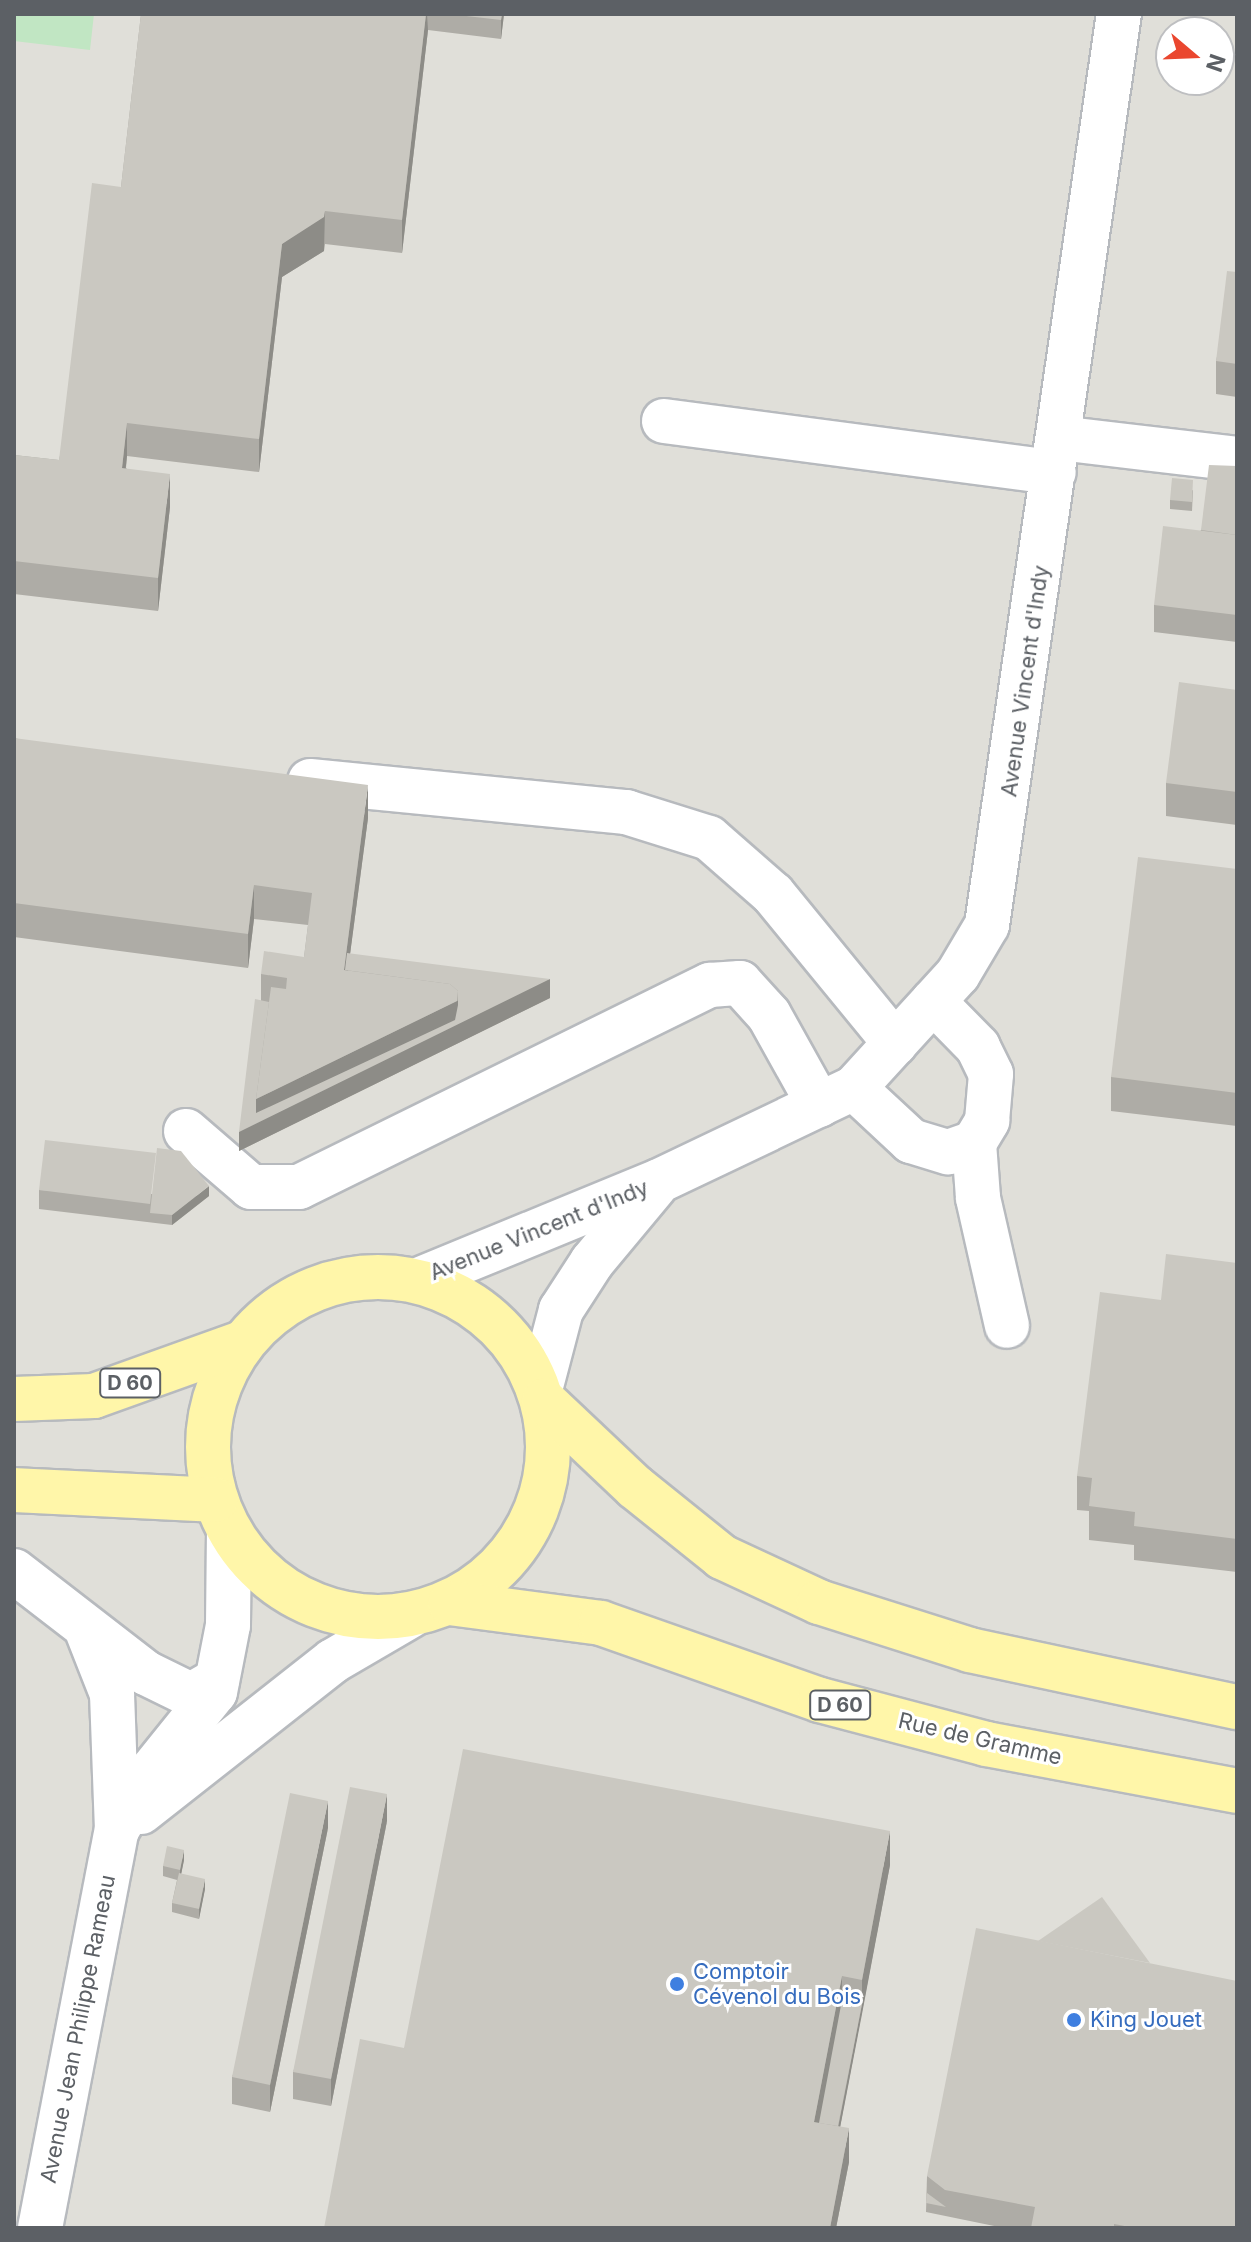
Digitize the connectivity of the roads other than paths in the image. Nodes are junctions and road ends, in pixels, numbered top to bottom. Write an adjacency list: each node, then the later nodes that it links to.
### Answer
1 (1119, 14): 3 (street, Avenue Vincent d'Indy)
2 (664, 421): 3 (street)
3 (1056, 455): 4 (street); 6 (street, Avenue Vincent d'Indy)
4 (1237, 459)
5 (265, 776): 7 (street)
6 (933, 1001): 7 (street, Avenue Vincent d'Indy); 10 (street)
7 (895, 1043): 8 (street, Avenue Vincent d'Indy)
8 (836, 1097): 9 (street); 10 (street); 11 (street, Avenue Vincent d'Indy)
9 (186, 1131)
10 (974, 1143): 13 (street)
11 (659, 1181): 12 (street, Avenue Vincent d'Indy); 15 (street, Avenue Vincent d'Indy)
12 (418, 1280): 14 (main road); 15 (main road)
13 (1007, 1326)
14 (242, 1343): 16 (main road, D 60); 18 (main road)
15 (542, 1396): 20 (main road); 23 (main road)
16 (14, 1399)
17 (14, 1490): 18 (main road)
18 (222, 1516): 20 (main road, Rue de Gramme); 22 (street, Avenue Jean Philippe Rameau)
19 (14, 1571): 21 (street)
20 (430, 1609): 24 (main road, Rue de Gramme / D 60); 25 (street)
21 (88, 1633): 22 (street); 25 (street)
22 (217, 1680): 25 (street, Avenue Jean Philippe Rameau)
23 (1237, 1707)
24 (1237, 1791)
25 (117, 1830): 26 (street, Avenue Jean Philippe Rameau)
26 (40, 2228)

